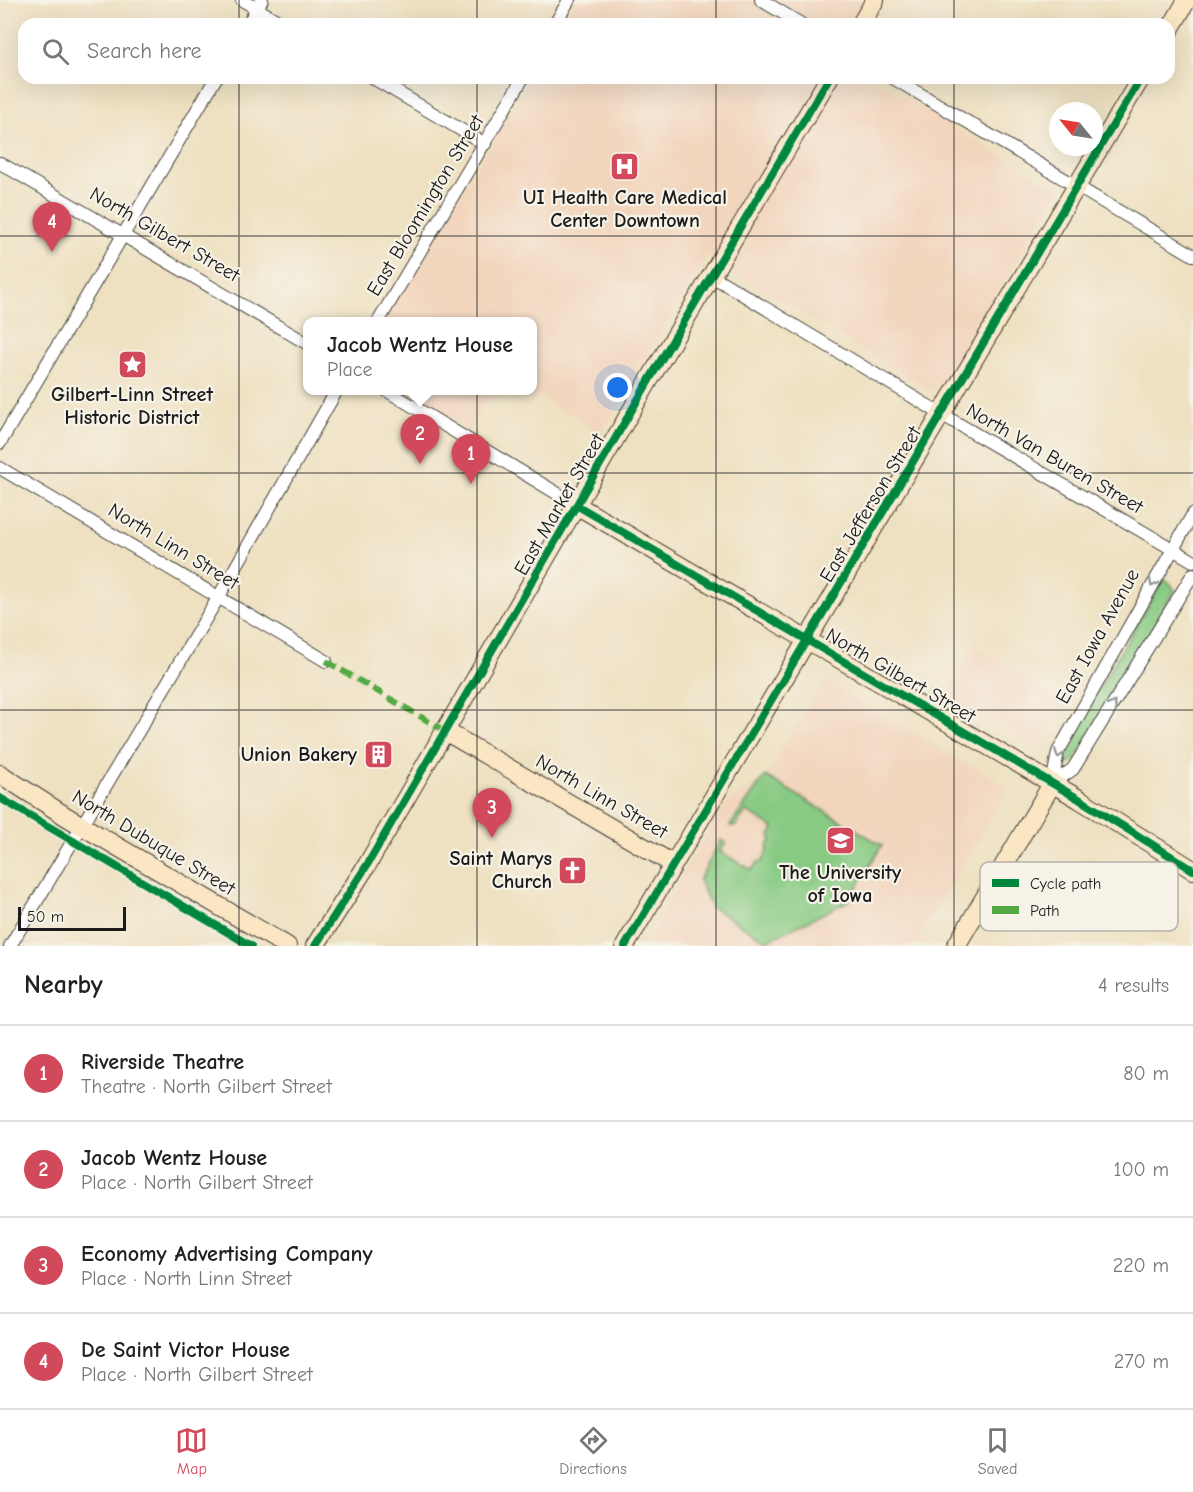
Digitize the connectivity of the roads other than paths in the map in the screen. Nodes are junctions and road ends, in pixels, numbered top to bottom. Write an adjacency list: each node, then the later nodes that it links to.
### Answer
1 (242, 0): 6 (street)
2 (569, 0): 9 (street)
3 (761, 0): 10 (street)
4 (875, 0): 11 (main road)
5 (1187, 0): 12 (main road)
6 (260, 4): 7 (street); 8 (street)
7 (252, 18)
8 (276, 18)
9 (558, 18)
10 (791, 18)
11 (864, 18)
12 (1175, 21)
13 (212, 84): 22 (street)
14 (383, 84): 19 (street)
15 (520, 84): 19 (street, East Bloomington Street)
16 (825, 84): 24 (main road, East Market Street)
17 (903, 84): 21 (street)
18 (1137, 84): 21 (main road, East Jefferson Street)
19 (485, 144): 25 (street, East Bloomington Street)
20 (0, 163): 22 (street, North Gilbert Street)
21 (1077, 187): 23 (street); 29 (main road, East Jefferson Street)
22 (123, 236): 26 (street, North Gilbert Street); 30 (street)
23 (1193, 255)
24 (712, 276): 29 (street, North Van Buren Street); 32 (main road, East Market Street)
25 (380, 317)
26 (303, 341)
27 (335, 395): 37 (street)
28 (394, 395): 32 (street, North Gilbert Street)
29 (943, 415): 34 (street, North Van Buren Street); 38 (main road, East Jefferson Street)
30 (0, 443)
31 (0, 468): 37 (street, North Linn Street)
32 (578, 506): 38 (main road, North Gilbert Street); 40 (main road, East Market Street)
33 (1193, 514): 34 (street, East Iowa Avenue)
34 (1172, 549): 35 (street, North Van Buren Street); 42 (street, East Iowa Avenue, one-way to 42)
35 (1193, 561)
36 (1193, 574): 42 (street, East Iowa Avenue, one-way to 36)
37 (218, 598): 39 (street, North Linn Street); 43 (street)
38 (807, 639): 42 (main road, North Gilbert Street); 45 (main road, East Jefferson Street)
39 (326, 661)
40 (445, 731): 45 (main road, North Linn Street); 50 (main road, East Market Street)
41 (0, 774): 43 (main road, North Dubuque Street)
42 (1053, 784): 44 (main road, East Iowa Avenue); 46 (main road, North Gilbert Street)
43 (81, 825): 48 (street); 49 (main road, North Dubuque Street)
44 (1006, 862)
45 (673, 864): 51 (main road, East Jefferson Street)
46 (1193, 870)
47 (980, 906): 52 (main road, East Iowa Avenue)
48 (10, 946)
49 (287, 946)
50 (315, 946)
51 (625, 946)
52 (956, 946)

